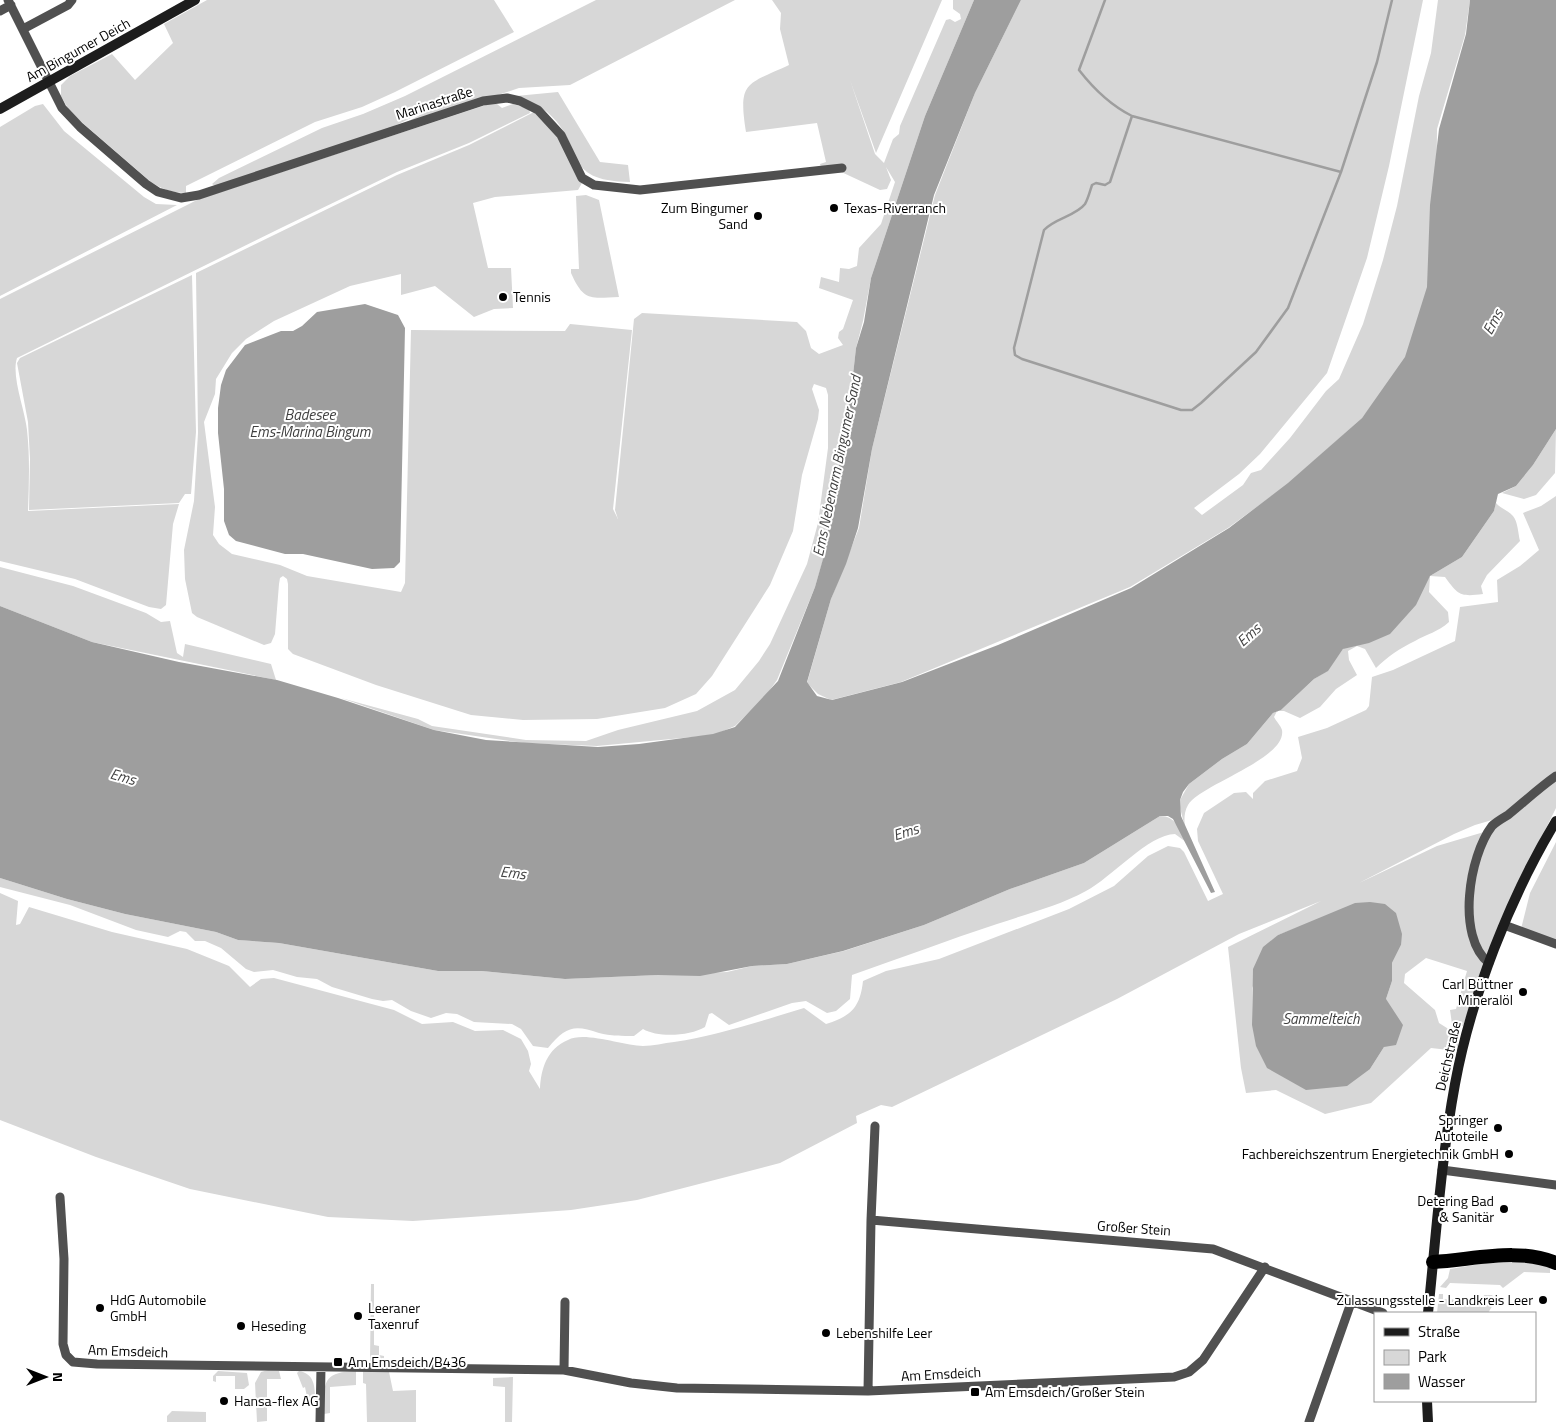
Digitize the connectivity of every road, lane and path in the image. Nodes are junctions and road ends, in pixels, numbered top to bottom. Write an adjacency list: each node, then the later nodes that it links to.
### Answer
1 (72, 0): 5 (street)
2 (195, 0): 6 (main road, Am Bingumer Deich)
3 (9, 3): 4 (street); 5 (street, Marinastraße)
4 (0, 11)
5 (23, 29): 6 (street, Marinastraße)
6 (49, 82): 7 (main road, Am Bingumer Deich); 8 (street, Marinastraße)
7 (0, 109)
8 (842, 168)
9 (1556, 776): 13 (street)
10 (1556, 821): 11 (main road, Deichstraße)
11 (1504, 925): 12 (street); 13 (main road, Deichstraße)
12 (1556, 944)
13 (1489, 963): 15 (main road, Deichstraße)
14 (874, 1126): 18 (street)
15 (1442, 1170): 16 (street); 19 (main road, Deichstraße)
16 (1556, 1185)
17 (60, 1197): 26 (street, Am Emsdeich)
18 (871, 1220): 21 (street, Großer Stein); 28 (street)
19 (1433, 1262): 20 (highway); 25 (main road, Deichstraße)
20 (1556, 1263)
21 (1265, 1267): 22 (street, Großer Stein); 28 (street, Am Emsdeich)
22 (1352, 1300): 24 (street, Großer Stein); 31 (street)
23 (565, 1302): 27 (street)
24 (1381, 1312)
25 (1428, 1312)
26 (321, 1367): 27 (street, Am Emsdeich); 30 (street)
27 (564, 1370): 28 (street, Am Emsdeich)
28 (868, 1391)
29 (1427, 1402): 32 (main road)
30 (320, 1422)
31 (1309, 1422)
32 (1428, 1422)

